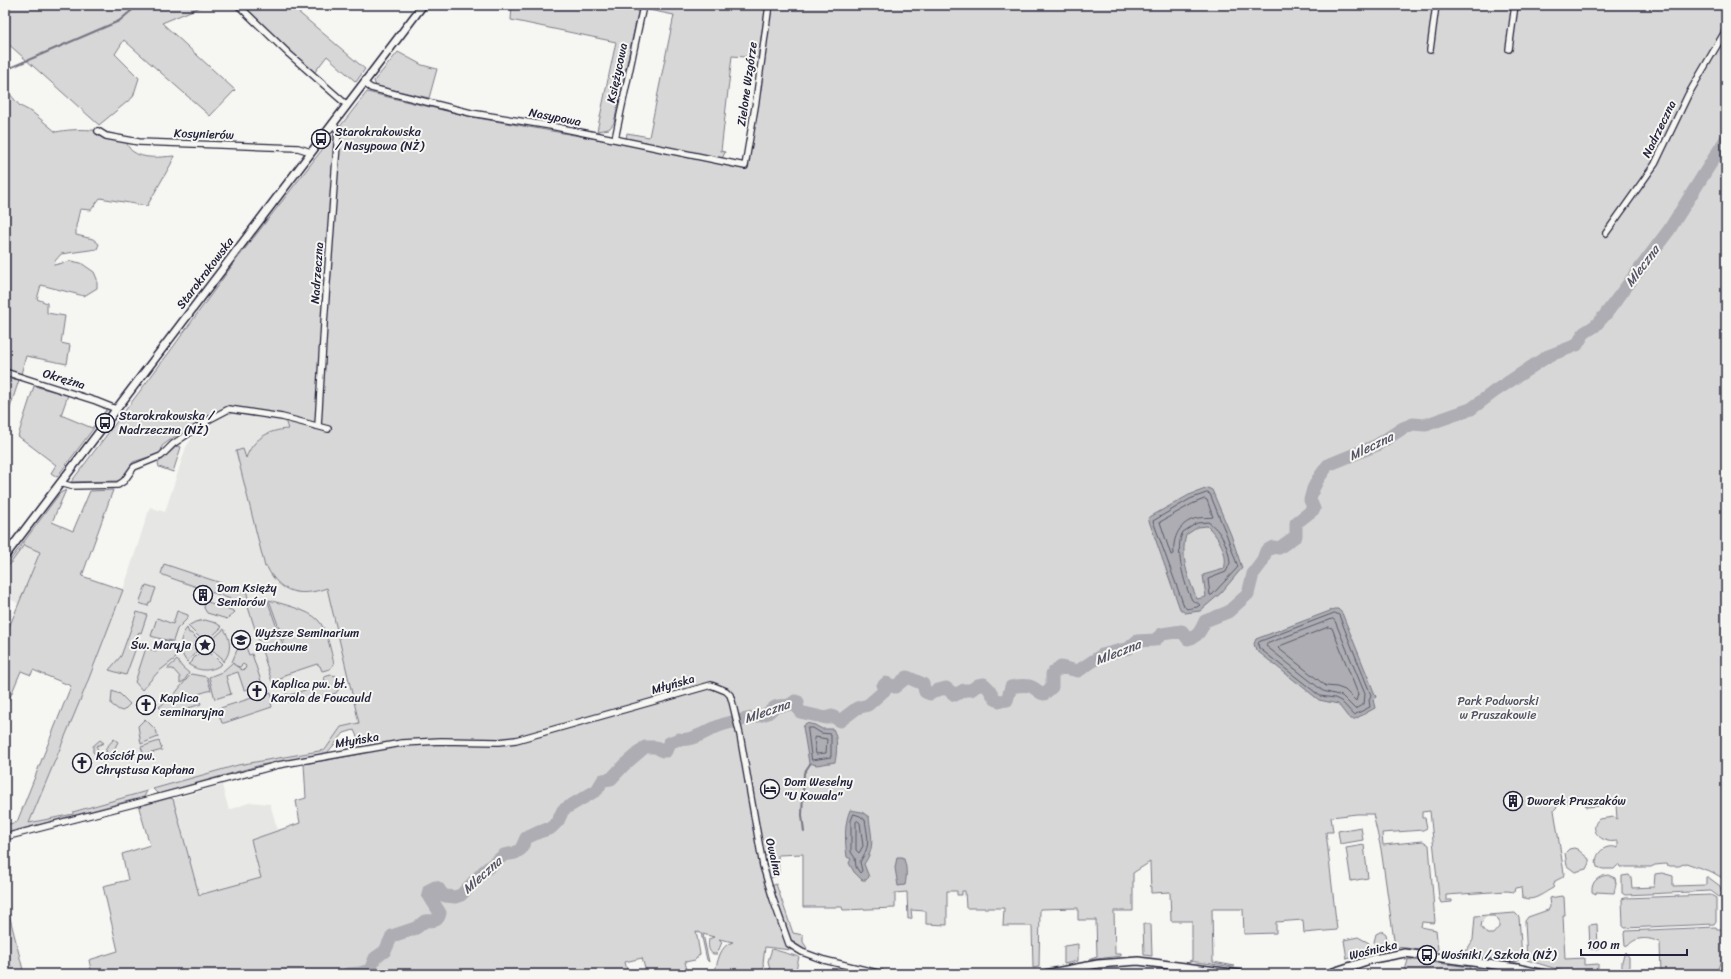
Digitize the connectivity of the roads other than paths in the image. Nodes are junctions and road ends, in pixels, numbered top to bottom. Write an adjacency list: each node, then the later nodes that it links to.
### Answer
1 (238, 5): 11 (street)
2 (423, 5): 10 (street, Starokrakowska)
3 (769, 5): 16 (street, Zielone Wzgórze)
4 (1436, 5): 9 (street)
5 (1515, 5): 8 (street)
6 (642, 11): 14 (street, Księżycowa)
7 (1726, 30): 17 (street, Nadrzeczna)
8 (1509, 49)
9 (1430, 50)
10 (364, 83): 11 (street, Starokrakowska); 14 (street, Nasypowa)
11 (347, 105): 12 (street, Starokrakowska)
12 (333, 123): 15 (street, Starokrakowska); 20 (street, Nadrzeczna)
13 (98, 131): 15 (street, Kosynierów)
14 (615, 139): 16 (street, Nasypowa)
15 (311, 152): 19 (street, Starokrakowska)
16 (745, 166)
17 (1606, 233)
18 (5, 372): 19 (street, Okrężna)
19 (116, 409): 22 (street, Starokrakowska)
20 (318, 426): 21 (street); 22 (street)
21 (328, 429)
22 (60, 483): 23 (street, Starokrakowska)
23 (5, 556)
24 (715, 686): 25 (street, Młyńska); 26 (street, Owalna)
25 (5, 837)
26 (882, 974)
27 (1046, 974): 28 (street)
28 (1240, 974)
29 (1327, 974): 30 (street, Wośnicka)
30 (1544, 974)

